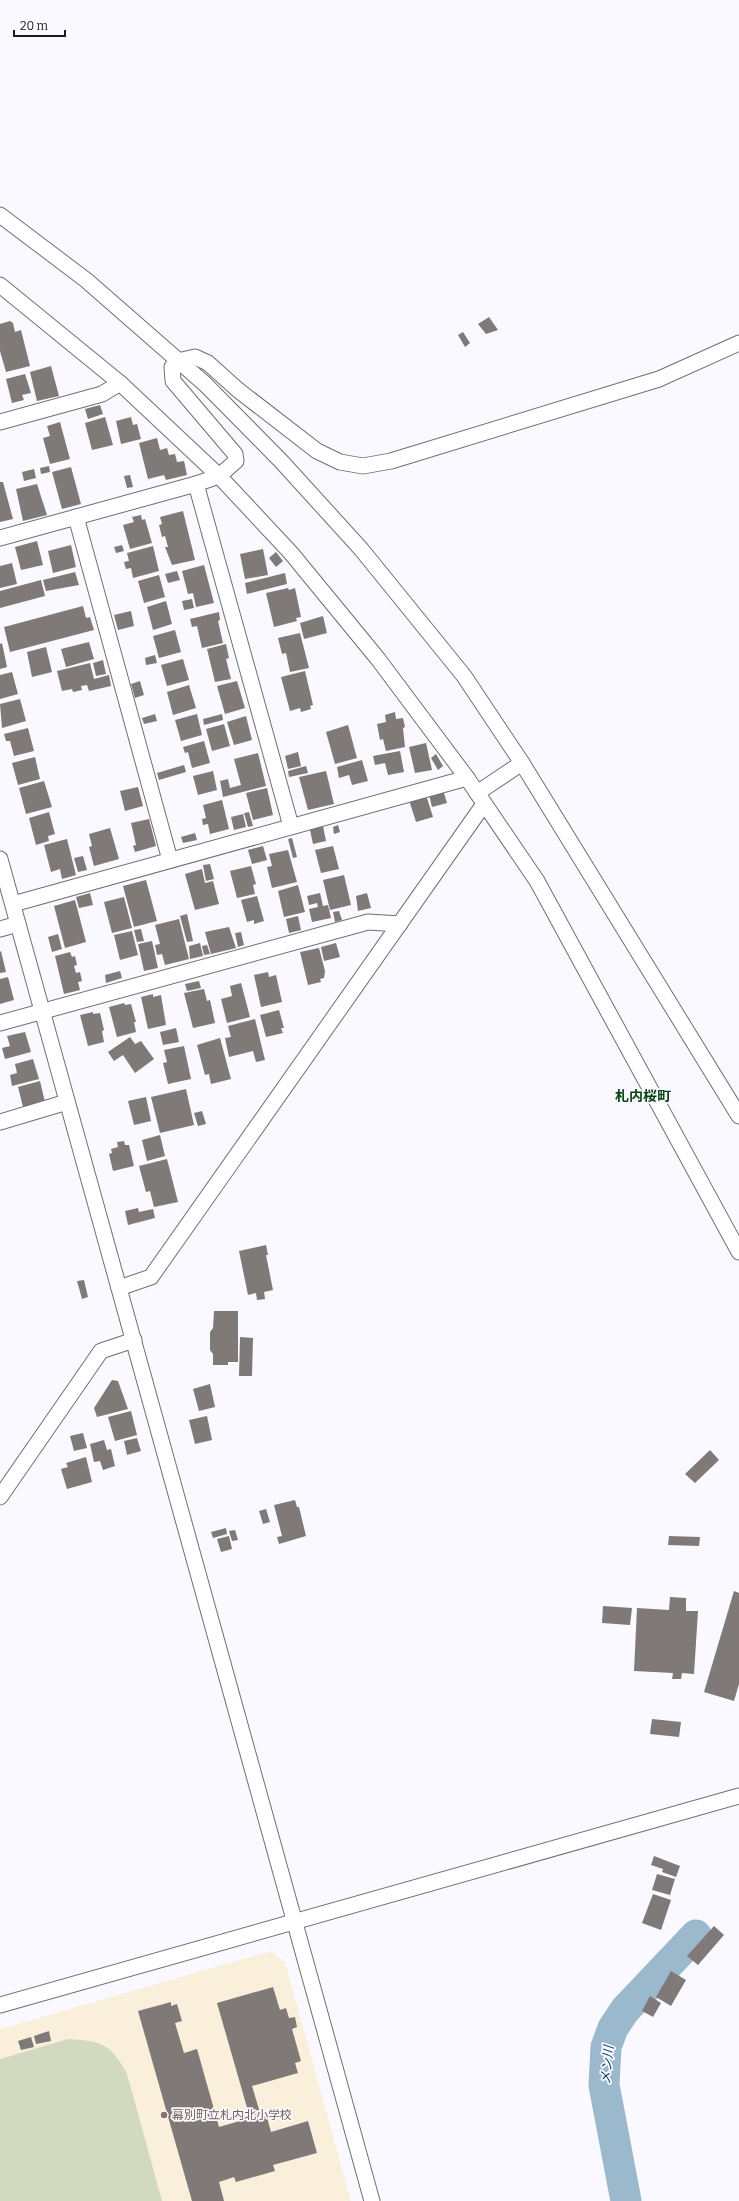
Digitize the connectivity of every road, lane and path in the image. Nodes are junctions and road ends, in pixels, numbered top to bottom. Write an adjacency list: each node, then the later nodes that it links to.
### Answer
1 (0, 215): 4 (street)
2 (0, 285): 5 (street)
3 (739, 343): 4 (street)
4 (178, 361): 7 (street); 11 (street)
5 (120, 383): 6 (street); 7 (street)
6 (0, 422)
7 (219, 476): 8 (street); 12 (street)
8 (196, 484): 9 (street); 14 (street)
9 (76, 517): 10 (street); 16 (street)
10 (0, 538)
11 (522, 763): 13 (street); 24 (street)
12 (467, 778): 13 (street); 14 (street)
13 (481, 798): 19 (street); 26 (street)
14 (291, 826): 16 (street)
15 (0, 859): 17 (street)
16 (170, 860): 17 (street)
17 (13, 904): 18 (street)
18 (18, 924): 20 (street); 21 (street)
19 (400, 924): 21 (street); 27 (street)
20 (0, 929)
21 (43, 1012): 22 (street); 23 (street)
22 (0, 1023)
23 (67, 1102): 25 (street); 27 (street)
24 (739, 1116)
25 (0, 1122)
26 (739, 1252)
27 (119, 1288): 28 (street)
28 (134, 1340): 29 (street); 31 (street)
29 (0, 1496)
30 (739, 1796): 31 (street)
31 (295, 1921): 32 (street); 33 (street)
32 (0, 2004)
33 (372, 2201)

